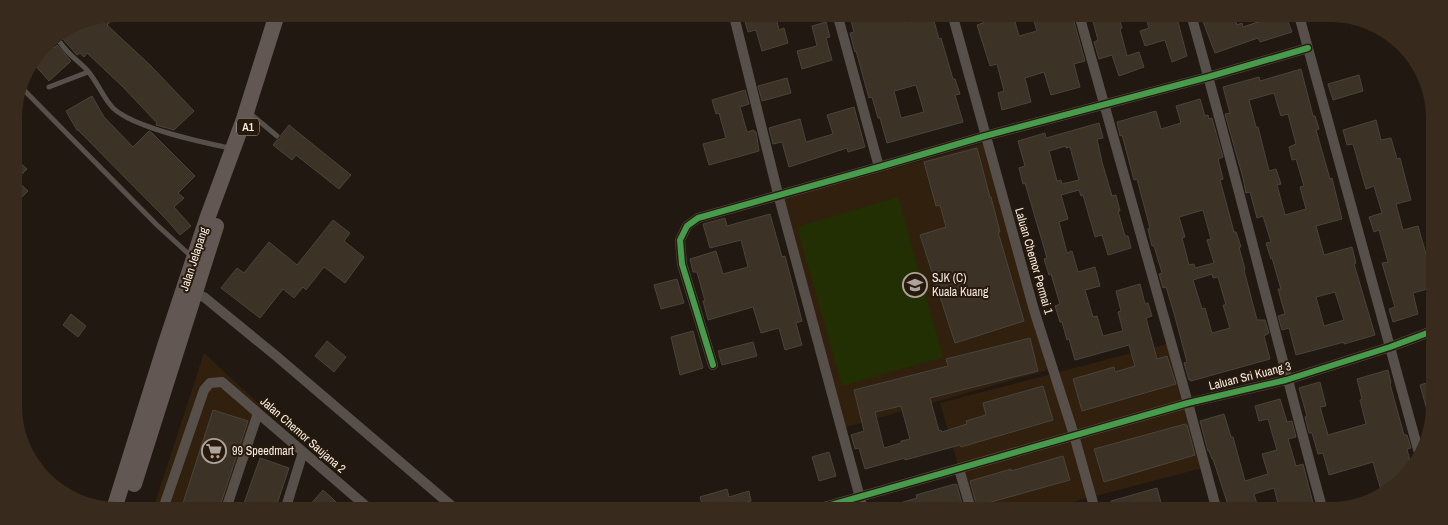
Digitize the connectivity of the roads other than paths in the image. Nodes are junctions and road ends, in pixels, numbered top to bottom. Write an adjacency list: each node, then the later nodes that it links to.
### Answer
1 (274, 22): 19 (main road, Jalan Jelapang / A1)
2 (281, 22): 16 (main road, Jalan Jelapang / A1)
3 (735, 22): 21 (street)
4 (839, 22): 20 (street)
5 (954, 22): 18 (street, Laluan Chemor Permai 1)
6 (1081, 22): 15 (street)
7 (1193, 22): 12 (street)
8 (1301, 22): 10 (street)
9 (59, 43): 11 (lane)
10 (1308, 48): 12 (street); 25 (street)
11 (88, 72): 13 (lane); 19 (lane)
12 (1208, 77): 15 (street); 27 (street)
13 (49, 87)
14 (26, 93): 22 (lane)
15 (1103, 105): 18 (street); 28 (street)
16 (252, 114): 17 (lane); 23 (main road, Jalan Jelapang / A1)
17 (277, 136)
18 (985, 136): 20 (street); 30 (street, Laluan Chemor Permai 1)
19 (233, 148): 22 (main road, Jalan Jelapang / A1)
20 (879, 167): 21 (street)
21 (778, 194): 26 (street); 34 (street)
22 (194, 259): 23 (main road, Jalan Jelapang / A1)
23 (189, 293): 35 (main road, Jalan Jelapang / A1); 36 (main road, Jalan Jelapang / A1); 41 (street)
24 (1426, 334): 25 (street, Laluan Sri Kuang 3)
25 (1390, 347): 27 (street, Laluan Sri Kuang 3); 31 (street)
26 (713, 365)
27 (1286, 380): 28 (street, Laluan Sri Kuang 3); 47 (street)
28 (1188, 404): 30 (street, Laluan Sri Kuang 3); 46 (street)
29 (258, 413): 32 (street, Jalan Chemor Saujana 2); 37 (street, Jalan Chemor Saujana 2); 38 (street)
30 (1074, 435): 33 (street, Laluan Sri Kuang 3); 45 (street, Laluan Chemor Permai 1)
31 (1417, 446)
32 (303, 452): 39 (street); 40 (street, Jalan Chemor Saujana 2)
33 (959, 469): 34 (street, Laluan Sri Kuang 3); 44 (street)
34 (860, 498): 42 (street, Laluan Sri Kuang 3); 43 (street)
35 (116, 502)
36 (127, 502)
37 (165, 502)
38 (228, 502)
39 (288, 502)
40 (361, 502)
41 (447, 502)
42 (851, 502)
43 (861, 502)
44 (969, 502)
45 (1093, 502)
46 (1215, 502)
47 (1320, 502)

